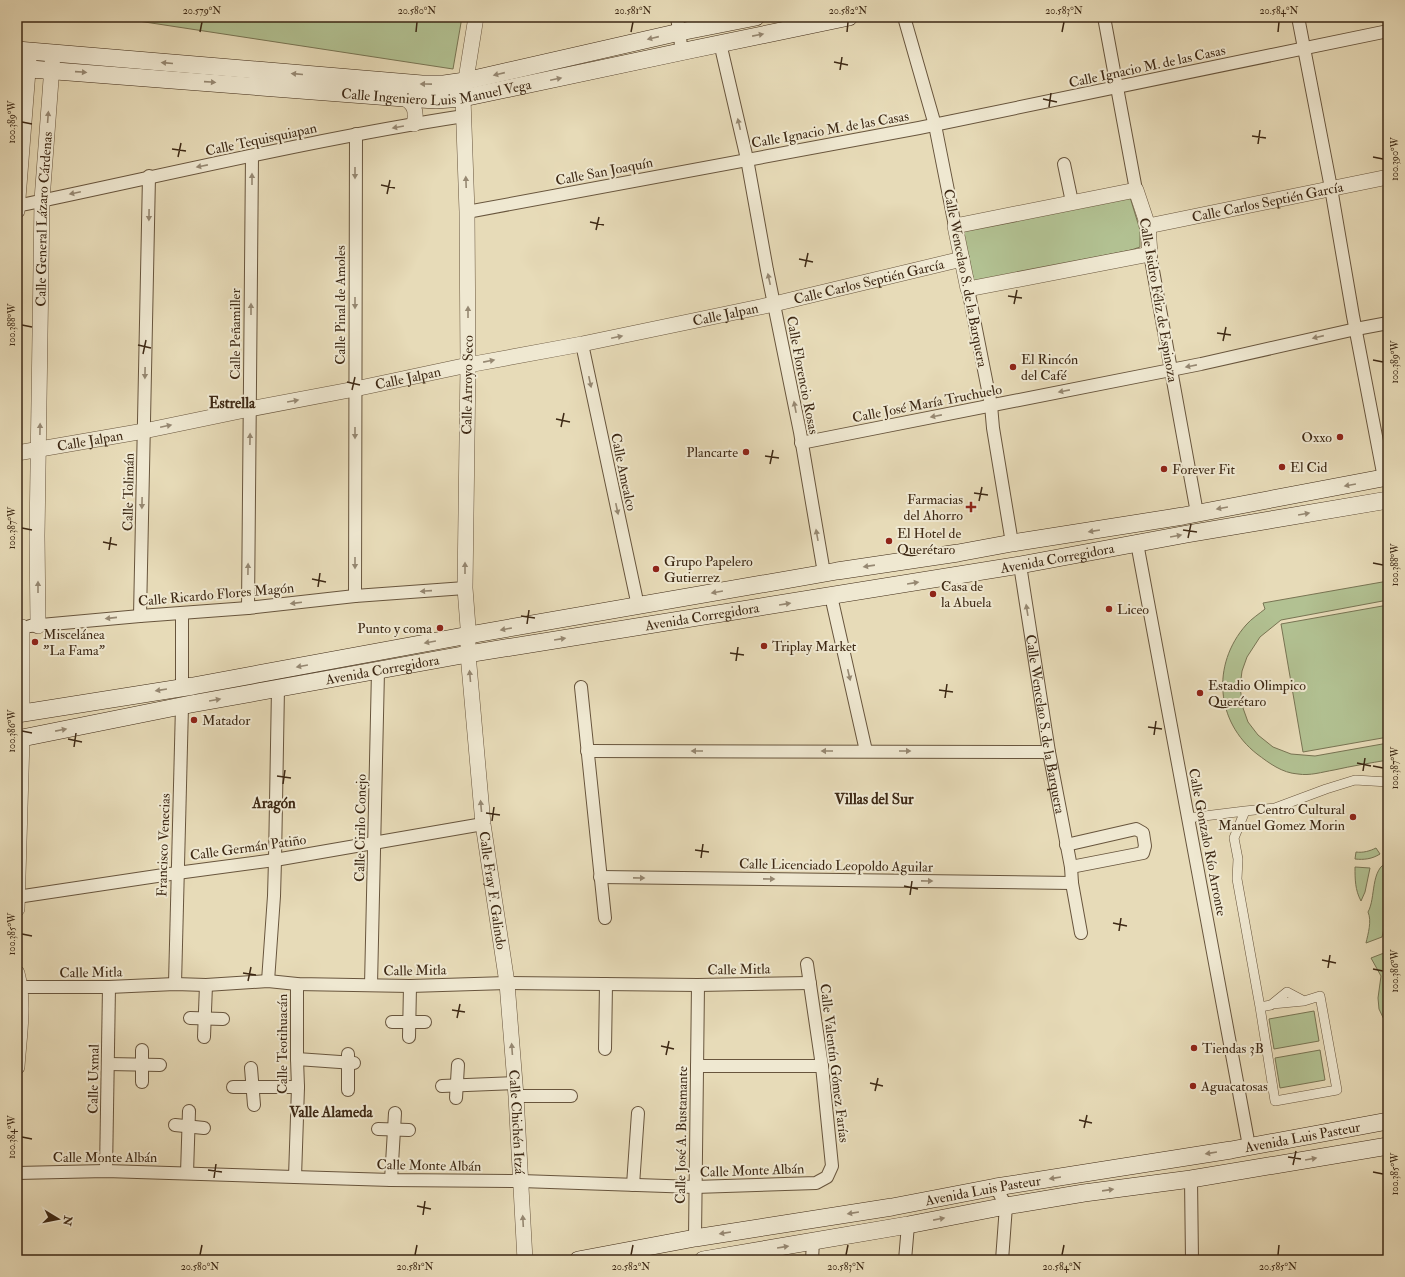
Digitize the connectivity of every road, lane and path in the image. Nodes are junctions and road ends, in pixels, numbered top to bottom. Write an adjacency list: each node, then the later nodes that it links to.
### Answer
1 (476, 17): 18 (street, Calle Arroyo Seco)
2 (756, 17): 8 (main road, Calle Ingeniero Luis Manuel Vega)
3 (849, 17): 10 (main road, Calle Ingeniero Luis Manuel Vega, one-way to 3)
4 (904, 17): 22 (street, Calle Wencelao S. de la Barquera)
5 (1104, 17): 17 (street, Calle Isidro Féliz de Espinoza)
6 (1298, 17): 11 (street)
7 (678, 24): 8 (main road, Calle Ingeniero Luis Manuel Vega); 13 (street); 18 (main road, Calle Ingeniero Luis Manuel Vega, one-way to 18)
8 (704, 26): 10 (street)
9 (1388, 31): 11 (street, Calle Ignacio M. de las Casas)
10 (715, 44): 13 (main road, Calle Ingeniero Luis Manuel Vega); 26 (street, Calle Florencio Rosas, one-way to 10)
11 (1305, 48): 17 (street, Calle Ignacio M. de las Casas); 30 (street)
12 (23, 51): 14 (main road, Calle Ingeniero Luis Manuel Vega); 15 (street, Calle General Lázaro Cárdenas)
13 (682, 52): 18 (main road, Calle Ingeniero Luis Manuel Vega, one-way to 13)
14 (53, 53): 16 (street, Calle General Lázaro Cárdenas); 18 (main road, Calle Ingeniero Luis Manuel Vega, one-way to 14)
15 (22, 68): 16 (main road, Calle Ingeniero Luis Manuel Vega); 25 (street, Calle General Lázaro Cárdenas)
16 (52, 70): 19 (main road, Calle Ingeniero Luis Manuel Vega, one-way to 19); 32 (street, Calle General Lázaro Cárdenas, one-way to 16)
17 (1117, 88): 22 (street, Calle Ignacio M. de las Casas); 31 (street, Calle Isidro Féliz de Espinoza)
18 (464, 90): 19 (main road, Calle Ingeniero Luis Manuel Vega); 20 (street, Calle Arroyo Seco)
19 (404, 98): 21 (street)
20 (464, 116): 21 (street, Calle Tequisquiapan); 36 (street, Calle Arroyo Seco, one-way to 20)
21 (414, 124): 23 (street, Calle Tequisquiapan, one-way to 23)
22 (935, 125): 26 (street, Calle Ignacio M. de las Casas); 37 (street, Calle Wencelao S. de la Barquera)
23 (356, 134): 24 (street, Calle Tequisquiapan); 48 (street, Calle Pinal de Amoles, one-way to 48)
24 (252, 156): 28 (street, Calle Tequisquiapan, one-way to 28); 50 (street, Calle Peñamiller, one-way to 24)
25 (19, 158): 34 (street, Calle General Lázaro Cárdenas)
26 (747, 159): 36 (street, Calle San Joaquín); 42 (street, Calle Florencio Rosas, one-way to 26)
27 (1064, 164): 33 (street)
28 (149, 176): 32 (street, Calle Tequisquiapan, one-way to 32); 51 (street, Calle Tolimán, one-way to 51)
29 (1388, 177): 30 (street, Calle Carlos Septién García)
30 (1331, 188): 38 (street, Calle Carlos Septién García); 44 (street)
31 (1136, 190): 33 (street); 38 (street, Calle Isidro Féliz de Espinoza)
32 (42, 200): 34 (street, Calle Tequisquiapan); 53 (street, Calle General Lázaro Cárdenas, one-way to 32)
33 (1072, 202): 37 (street)
34 (17, 206): 35 (street, Calle General Lázaro Cárdenas)
35 (17, 211)
36 (467, 212): 46 (street, Calle Arroyo Seco, one-way to 36)
37 (955, 226): 40 (street, Calle Wencelao S. de la Barquera)
38 (1148, 226): 39 (street, Calle Isidro Féliz de Espinoza)
39 (1150, 254): 41 (street); 47 (street, Calle Isidro Féliz de Espinoza)
40 (962, 259): 41 (street, Calle Wencelao S. de la Barquera); 42 (street, Calle Carlos Septién García)
41 (968, 290): 49 (street, Calle Wencelao S. de la Barquera)
42 (774, 304): 45 (street, Calle Jalpan, one-way to 42); 52 (street, Calle Florencio Rosas, one-way to 42)
43 (1388, 323): 44 (street, Calle José María Truchuelo)
44 (1356, 329): 47 (street, Calle José María Truchuelo, one-way to 47); 55 (street)
45 (582, 344): 46 (street, Calle Jalpan, one-way to 45); 65 (street, Calle Amealco, one-way to 65)
46 (468, 365): 48 (street, Calle Jalpan); 62 (street, Calle Arroyo Seco, one-way to 46)
47 (1171, 370): 49 (street, Calle José María Truchuelo, one-way to 49); 57 (street, Calle Isidro Féliz de Espinoza)
48 (355, 390): 50 (street, Calle Jalpan, one-way to 48); 63 (street, Calle Pinal de Amoles, one-way to 63)
49 (991, 405): 52 (street, Calle José María Truchuelo, one-way to 52); 58 (street, Calle Wencelao S. de la Barquera)
50 (250, 409): 51 (street, Calle Jalpan, one-way to 50); 66 (street, Calle Peñamiller, one-way to 50)
51 (144, 430): 53 (street, Calle Jalpan); 68 (street, Calle Tolimán, one-way to 68)
52 (801, 443): 61 (street, Calle Florencio Rosas, one-way to 52)
53 (40, 449): 54 (street, Calle Jalpan); 69 (street, Calle General Lázaro Cárdenas, one-way to 53)
54 (17, 453)
55 (1386, 478): 57 (main road, Avenida Corregidora, one-way to 57)
56 (1388, 500): 59 (main road, Avenida Corregidora, one-way to 56)
57 (1197, 513): 58 (main road, Avenida Corregidora, one-way to 58)
58 (1012, 543): 61 (main road, Avenida Corregidora, one-way to 61)
59 (1137, 543): 60 (main road, Avenida Corregidora); 85 (street, Calle Gonzalo Río Arronte)
60 (1020, 565): 64 (main road, Avenida Corregidora, one-way to 60); 82 (street, Calle Wencelao S. de la Barquera, one-way to 60)
61 (824, 573): 65 (main road, Avenida Corregidora, one-way to 65)
62 (465, 588): 63 (street, Calle Ricardo Flores Magón, one-way to 63); 71 (street, Calle Arroyo Seco)
63 (355, 596): 66 (street, Calle Ricardo Flores Magón, one-way to 66)
64 (830, 596): 72 (main road, Avenida Corregidora, one-way to 64); 81 (street, one-way to 81)
65 (638, 606): 71 (main road, Avenida Corregidora, one-way to 71)
66 (248, 608): 67 (street, Calle Ricardo Flores Magón)
67 (182, 613): 68 (street, Calle Ricardo Flores Magón); 75 (street)
68 (140, 616): 69 (street, Calle Ricardo Flores Magón, one-way to 69)
69 (38, 626): 70 (street, Calle Ricardo Flores Magón)
70 (19, 627): 78 (street)
71 (468, 635): 72 (street, Calle Arroyo Seco); 75 (main road, Avenida Corregidora, one-way to 75)
72 (468, 654): 73 (main road, Avenida Corregidora); 86 (street, Calle Fray F. Galindo, one-way to 72)
73 (378, 671): 76 (main road, Avenida Corregidora); 87 (street, Calle Cirilo Conejo)
74 (582, 687): 80 (street)
75 (182, 688): 78 (main road, Avenida Corregidora, one-way to 78)
76 (278, 688): 77 (main road, Avenida Corregidora, one-way to 76); 89 (street)
77 (182, 706): 79 (main road, Avenida Corregidora, one-way to 77); 91 (street, Francisco Venecias)
78 (19, 713)
79 (20, 739): 94 (street)
80 (587, 751): 81 (street, one-way to 80); 92 (street)
81 (866, 751): 82 (street, one-way to 82)
82 (1049, 752): 88 (street, Calle Wencelao S. de la Barquera)
83 (1388, 782): 84 (street)
84 (1245, 811): 85 (street); 110 (street)
85 (1188, 818): 151 (street, Calle Gonzalo Río Arronte)
86 (483, 824): 87 (street, Calle Germán Patiño); 100 (street, Calle Fray F. Galindo)
87 (375, 843): 89 (street, Calle Germán Patiño); 106 (street, Calle Cirilo Conejo)
88 (1066, 845): 90 (street, Calle Wencelao S. de la Barquera); 90 (street)
89 (276, 860): 91 (street, Calle Germán Patiño); 98 (street)
90 (1071, 867): 93 (street, Calle Wencelao S. de la Barquera)
91 (178, 873): 94 (street, Calle Germán Patiño); 102 (street, Francisco Venecias)
92 (600, 877): 93 (street, Calle Licenciado Leopoldo Aguilar, one-way to 93); 95 (street)
93 (1072, 883): 96 (street, Calle Wencelao S. de la Barquera)
94 (17, 901)
95 (604, 918)
96 (1081, 933)
97 (807, 964): 101 (street, Calle Valentín Gómez Farías)
98 (268, 982): 103 (street, Calle Mitla); 105 (street, Calle Mitla)
99 (18, 983): 109 (street, Calle Mitla); 128 (street)
100 (507, 983): 104 (street, Calle Mitla); 108 (street, Calle Mitla); 136 (street, Calle Chichén Itzá, one-way to 100)
101 (810, 983): 107 (street, Calle Mitla); 127 (street, Calle Valentín Gómez Farías)
102 (175, 984): 105 (street, Calle Mitla); 109 (street, Calle Mitla)
103 (297, 984): 106 (street, Calle Mitla); 121 (street, Calle Teotihuacán)
104 (606, 984): 107 (street, Calle Mitla); 119 (street)
105 (206, 985): 112 (street)
106 (371, 985): 108 (street, Calle Mitla)
107 (698, 985): 126 (street, Calle José A. Bustamante)
108 (410, 986): 115 (street)
109 (109, 987): 122 (street, Calle Uxmal)
110 (1260, 1007): 110 (street)
111 (190, 1018): 112 (street)
112 (204, 1019): 113 (street); 117 (street)
113 (224, 1019)
114 (392, 1022): 115 (street)
115 (409, 1022): 116 (street); 118 (street)
116 (425, 1022)
117 (204, 1037)
118 (409, 1037)
119 (605, 1049)
120 (142, 1050): 123 (street)
121 (297, 1059): 135 (street, Calle Teotihuacán); 137 (street)
122 (109, 1064): 123 (street); 154 (street, Calle Uxmal)
123 (142, 1065): 124 (street); 130 (street)
124 (160, 1065)
125 (458, 1066): 131 (street)
126 (697, 1066): 127 (street); 163 (street, Calle José A. Bustamante)
127 (822, 1066): 153 (street, Calle Valentín Gómez Farías)
128 (17, 1067)
129 (251, 1068): 134 (street)
130 (142, 1082)
131 (457, 1085): 132 (street); 136 (street); 139 (street)
132 (442, 1086)
133 (232, 1087): 134 (street)
134 (252, 1087): 135 (street); 140 (street)
135 (298, 1087): 158 (street, Calle Teotihuacán)
136 (515, 1089): 138 (street); 161 (street, Calle Chichén Itzá)
137 (348, 1090)
138 (571, 1096)
139 (456, 1098)
140 (254, 1105)
141 (189, 1111): 146 (street)
142 (394, 1113): 149 (street)
143 (638, 1113): 162 (street)
144 (1388, 1121): 151 (main road, Avenida Luis Pasteur)
145 (175, 1125): 146 (street)
146 (189, 1126): 147 (street); 156 (street)
147 (204, 1128)
148 (378, 1129): 149 (street)
149 (393, 1130): 150 (street); 160 (street)
150 (409, 1130)
151 (1250, 1146): 157 (main road, Avenida Luis Pasteur, one-way to 157)
152 (1388, 1146): 159 (main road, Avenida Luis Pasteur, one-way to 152)
153 (832, 1166): 163 (street, Calle Monte Albán)
154 (106, 1171): 155 (street, Calle Monte Albán); 156 (street, Calle Monte Albán)
155 (17, 1173)
156 (187, 1173): 158 (street, Calle Monte Albán)
157 (1082, 1174): 164 (main road, Avenida Luis Pasteur, one-way to 164); 165 (main road)
158 (294, 1177): 160 (street, Calle Monte Albán)
159 (1191, 1179): 165 (main road, Avenida Luis Pasteur, one-way to 159); 176 (street)
160 (391, 1180): 161 (street, Calle Monte Albán)
161 (520, 1181): 162 (street, Calle Monte Albán); 171 (street, Calle Chichén Itzá, one-way to 161)
162 (633, 1185): 163 (street, Calle Monte Albán)
163 (695, 1187): 168 (street, Calle José A. Bustamante)
164 (996, 1187): 166 (street); 168 (main road, Avenida Luis Pasteur, one-way to 168)
165 (1084, 1193): 166 (main road, Avenida Luis Pasteur)
166 (1006, 1206): 167 (main road, Avenida Luis Pasteur, one-way to 166); 175 (street)
167 (908, 1225): 169 (main road, Avenida Luis Pasteur); 174 (street)
168 (695, 1238): 172 (main road, Avenida Luis Pasteur)
169 (813, 1241): 170 (main road, Avenida Luis Pasteur, one-way to 169); 173 (street)
170 (711, 1259)
171 (525, 1260)
172 (578, 1260)
173 (812, 1260)
174 (905, 1260)
175 (1002, 1260)
176 (1192, 1260)

